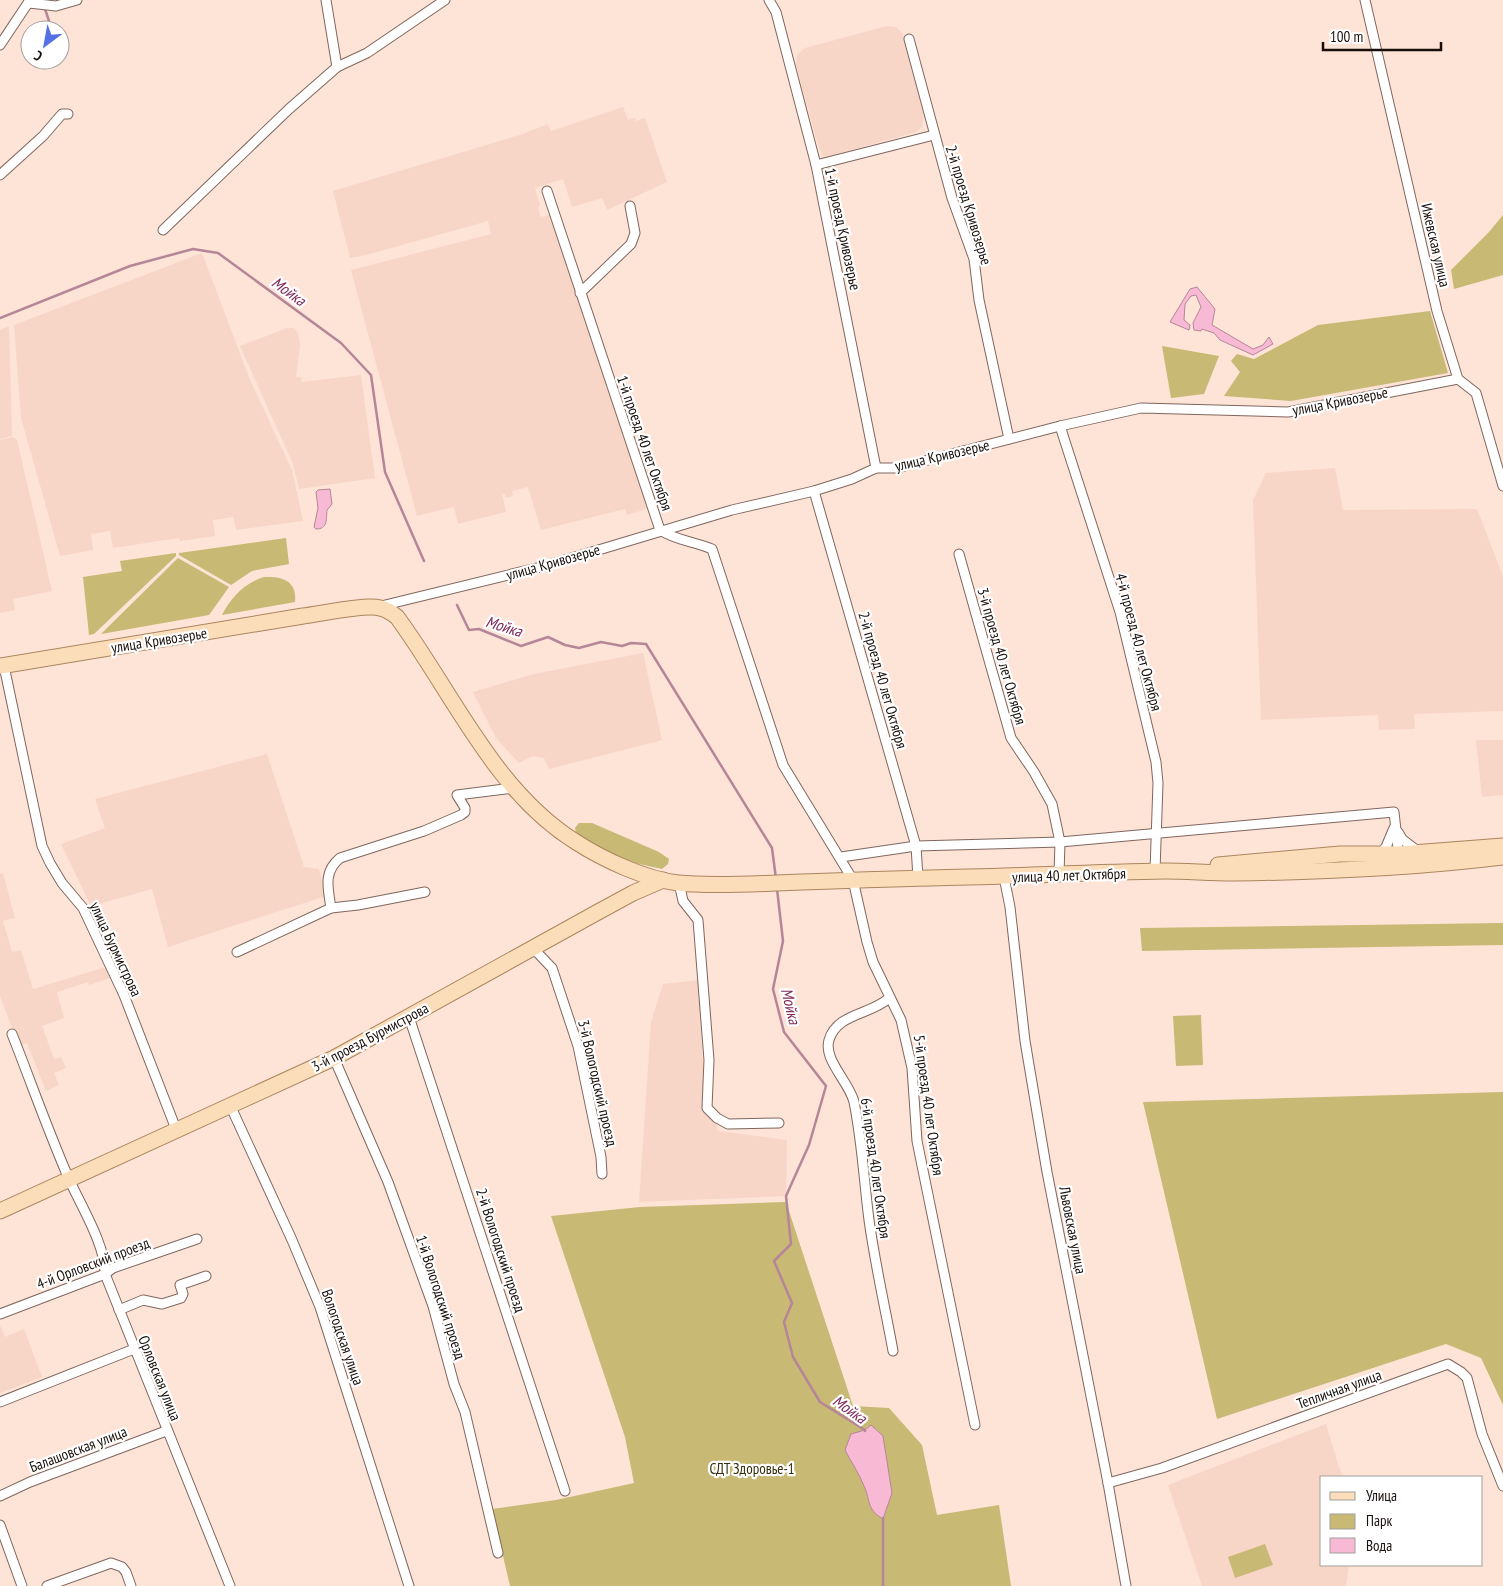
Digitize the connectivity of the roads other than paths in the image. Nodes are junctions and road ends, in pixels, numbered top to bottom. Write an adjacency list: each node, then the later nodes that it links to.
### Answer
1 (76, 0): 6 (street)
2 (326, 0): 9 (street)
3 (446, 0): 9 (street)
4 (769, 0): 12 (street, 1-й проезд Кривозерье)
5 (1365, 0): 18 (street, Ижевская улица)
6 (30, 1): 8 (street)
7 (909, 39): 11 (street, 2-й проезд Кривозерье)
8 (0, 45)
9 (337, 67): 16 (street)
10 (68, 114): 13 (street)
11 (934, 135): 12 (street); 20 (street, 2-й проезд Кривозерье)
12 (816, 166): 21 (street, 1-й проезд Кривозерье)
13 (0, 175)
14 (547, 191): 17 (street, 1-й проезд 40 лет Октября)
15 (630, 206): 17 (street)
16 (164, 230)
17 (580, 293): 24 (street, 1-й проезд 40 лет Октября)
18 (1458, 379): 19 (street, улица Кривозерье); 22 (street)
19 (1060, 426): 20 (street, улица Кривозерье); 30 (street, 4-й проезд 40 лет Октября)
20 (1009, 439): 21 (street, улица Кривозерье)
21 (876, 468): 23 (street, улица Кривозерье)
22 (1503, 486)
23 (814, 491): 24 (street, улица Кривозерье); 33 (street, 2-й проезд 40 лет Октября)
24 (660, 530): 26 (street, улица Кривозерье); 39 (street, 1-й проезд 40 лет Октября)
25 (959, 554): 32 (street, 3-й проезд 40 лет Октября)
26 (378, 607): 27 (main road, улица Кривозерье); 28 (main road)
27 (2, 666): 60 (street, улица Бурмистрова)
28 (513, 788): 47 (main road); 51 (street)
29 (1395, 825): 30 (street); 35 (street); 36 (street); 40 (street)
30 (1156, 834): 32 (street); 42 (street, 4-й проезд 40 лет Октября)
31 (1503, 836): 37 (main road)
32 (1060, 842): 33 (street); 44 (street, 3-й проезд 40 лет Октября)
33 (916, 846): 39 (street); 46 (street, 2-й проезд 40 лет Октября)
34 (1503, 846): 37 (main road, улица 40 лет Октября)
35 (1420, 852): 37 (main road, улица 40 лет Октября); 40 (main road, улица 40 лет Октября)
36 (1380, 854): 40 (main road); 43 (main road)
37 (1473, 854): 38 (main road, улица 40 лет Октября); 40 (main road, улица 40 лет Октября); 41 (main road, улица 40 лет Октября)
38 (1503, 856)
39 (840, 857): 48 (street, 5-й проезд 40 лет Октября)
40 (1400, 860): 43 (main road, улица 40 лет Октября)
41 (1503, 862)
42 (1155, 871): 43 (main road, улица 40 лет Октября); 44 (main road, улица 40 лет Октября)
43 (1176, 871)
44 (1059, 875): 45 (main road, улица 40 лет Октября)
45 (1004, 877): 46 (main road, улица 40 лет Октября); 74 (street, Львовская улица)
46 (918, 878): 48 (main road, улица 40 лет Октября)
47 (664, 880): 49 (main road, улица 40 лет Октября); 52 (main road, 3-й проезд Бурмистрова)
48 (853, 880): 49 (main road, улица 40 лет Октября); 54 (street, 5-й проезд 40 лет Октября)
49 (679, 883): 59 (street)
50 (425, 892): 51 (street)
51 (331, 908): 53 (street)
52 (533, 948): 55 (main road, 3-й проезд Бурмистрова); 61 (street, 3-й Вологодский проезд)
53 (237, 952)
54 (890, 998): 70 (street, 6-й проезд 40 лет Октября); 72 (street, 5-й проезд 40 лет Октября)
55 (409, 1018): 57 (main road, 3-й проезд Бурмистрова); 76 (street, 2-й Вологодский проезд)
56 (12, 1034): 62 (street)
57 (334, 1058): 58 (main road, 3-й проезд Бурмистрова); 79 (street, 1-й Вологодский проезд)
58 (230, 1105): 60 (main road, 3-й проезд Бурмистрова); 84 (street, Вологодская улица)
59 (779, 1123)
60 (176, 1129): 62 (main road, 3-й проезд Бурмистрова)
61 (602, 1174)
62 (69, 1179): 63 (main road, 3-й проезд Бурмистрова); 65 (street, Орловская улица)
63 (0, 1211)
64 (196, 1239): 65 (street, 4-й Орловский проезд)
65 (105, 1274): 67 (street, Орловская улица); 68 (street, 4-й Орловский проезд)
66 (206, 1276): 67 (street)
67 (119, 1310): 69 (street, Орловская улица)
68 (0, 1314)
69 (134, 1349): 71 (street); 73 (street, Орловская улица)
70 (893, 1351)
71 (0, 1402)
72 (975, 1425)
73 (166, 1430): 77 (street, Балашовская улица); 83 (street, Орловская улица)
74 (1108, 1484): 75 (street, Тепличная улица); 85 (street, Львовская улица)
75 (1503, 1486)
76 (565, 1491)
77 (0, 1496)
78 (0, 1525): 80 (street)
79 (498, 1553)
80 (22, 1586)
81 (47, 1586): 82 (street)
82 (130, 1586)
83 (230, 1586)
84 (409, 1586)
85 (1126, 1586)

